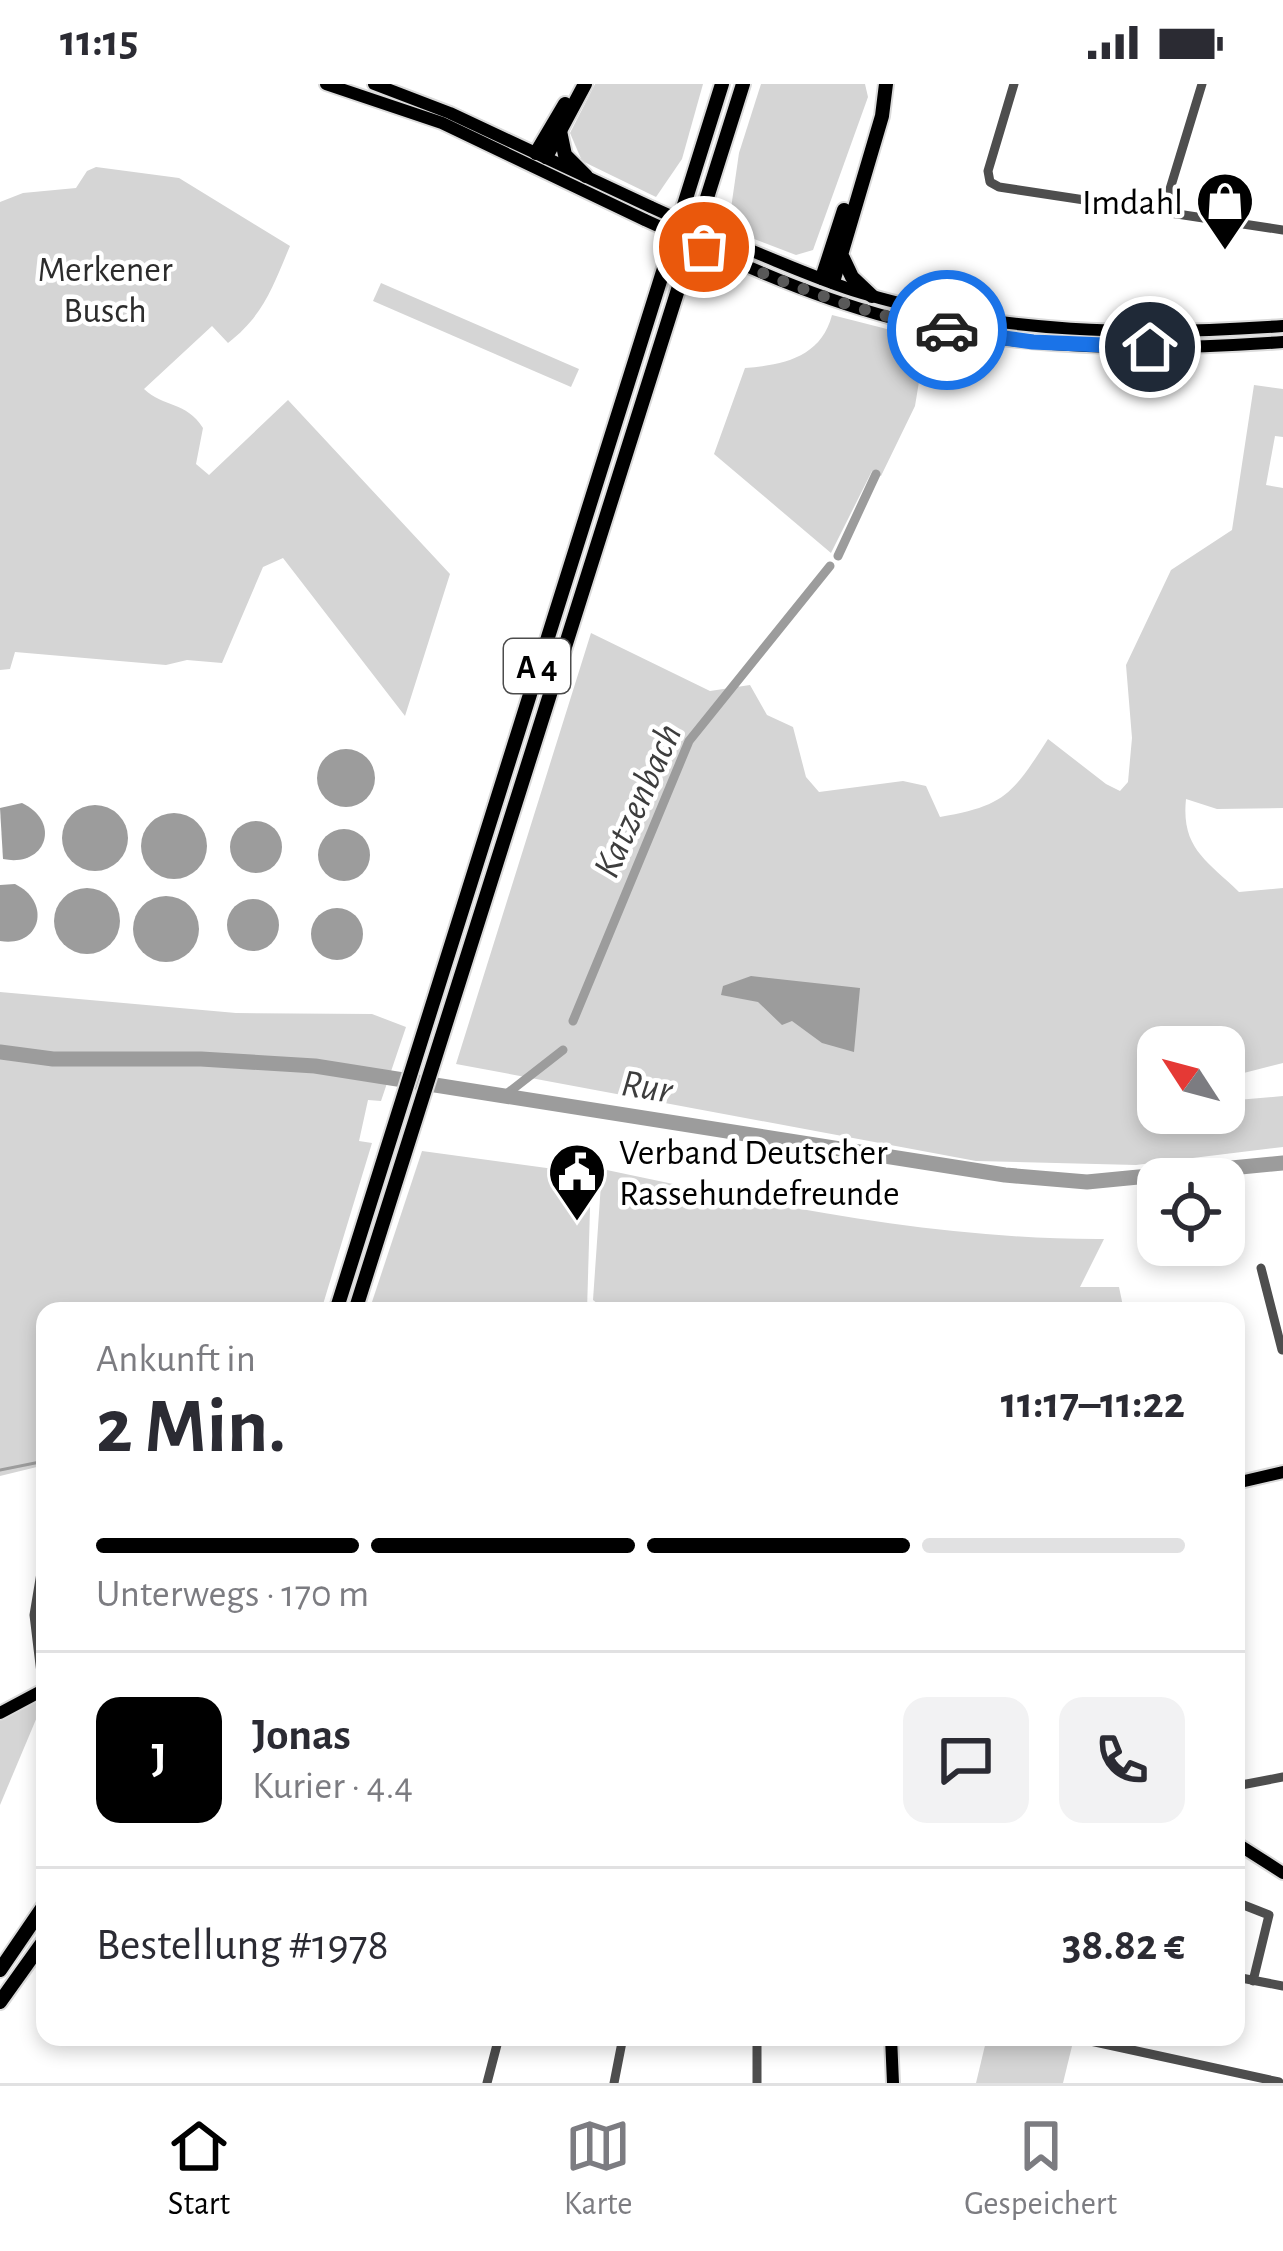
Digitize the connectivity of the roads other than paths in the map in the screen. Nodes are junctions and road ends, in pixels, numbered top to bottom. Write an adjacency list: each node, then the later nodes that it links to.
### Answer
1 (326, 84): 11 (main road)
2 (374, 84): 9 (main road)
3 (581, 84): 10 (highway); 11 (highway)
4 (722, 84): 22 (highway, A 4)
5 (745, 84): 23 (highway, A 4)
6 (883, 84): 16 (highway); 17 (highway)
7 (1014, 84): 13 (street)
8 (1202, 84): 13 (street)
9 (401, 89): 11 (main road)
10 (560, 131): 11 (highway); 12 (highway)
11 (540, 159): 12 (main road); 14 (main road)
12 (586, 176): 14 (main road)
13 (1163, 212): 15 (street)
14 (648, 213): 17 (main road, bridge)
15 (1283, 230)
16 (842, 256): 17 (highway); 18 (highway)
17 (824, 288): 18 (main road); 20 (main road)
18 (872, 296): 19 (main road)
19 (1283, 326)
20 (1283, 342)
21 (1261, 1268): 24 (street)
22 (339, 1302)
23 (358, 1302)
24 (1283, 1350)
25 (1283, 1472): 26 (main road)
26 (1245, 1481)
27 (36, 1693): 28 (main road)
28 (0, 1713)
29 (1283, 1777): 30 (street)
30 (1245, 1784)
31 (1245, 1849): 32 (main road)
32 (1283, 1873)
33 (1245, 1906): 38 (street)
34 (36, 1917): 36 (highway)
35 (36, 1952): 40 (highway)
36 (0, 1970)
37 (1245, 1979): 38 (street)
38 (1253, 1981): 39 (street)
39 (1283, 1985)
40 (0, 2002)
41 (497, 2046): 48 (street)
42 (620, 2046): 49 (street)
43 (757, 2046): 50 (street)
44 (891, 2046): 51 (main road)
45 (1113, 2046): 47 (street)
46 (1283, 2065): 47 (street)
47 (1279, 2082)
48 (487, 2083)
49 (614, 2083)
50 (758, 2083)
51 (892, 2083)

